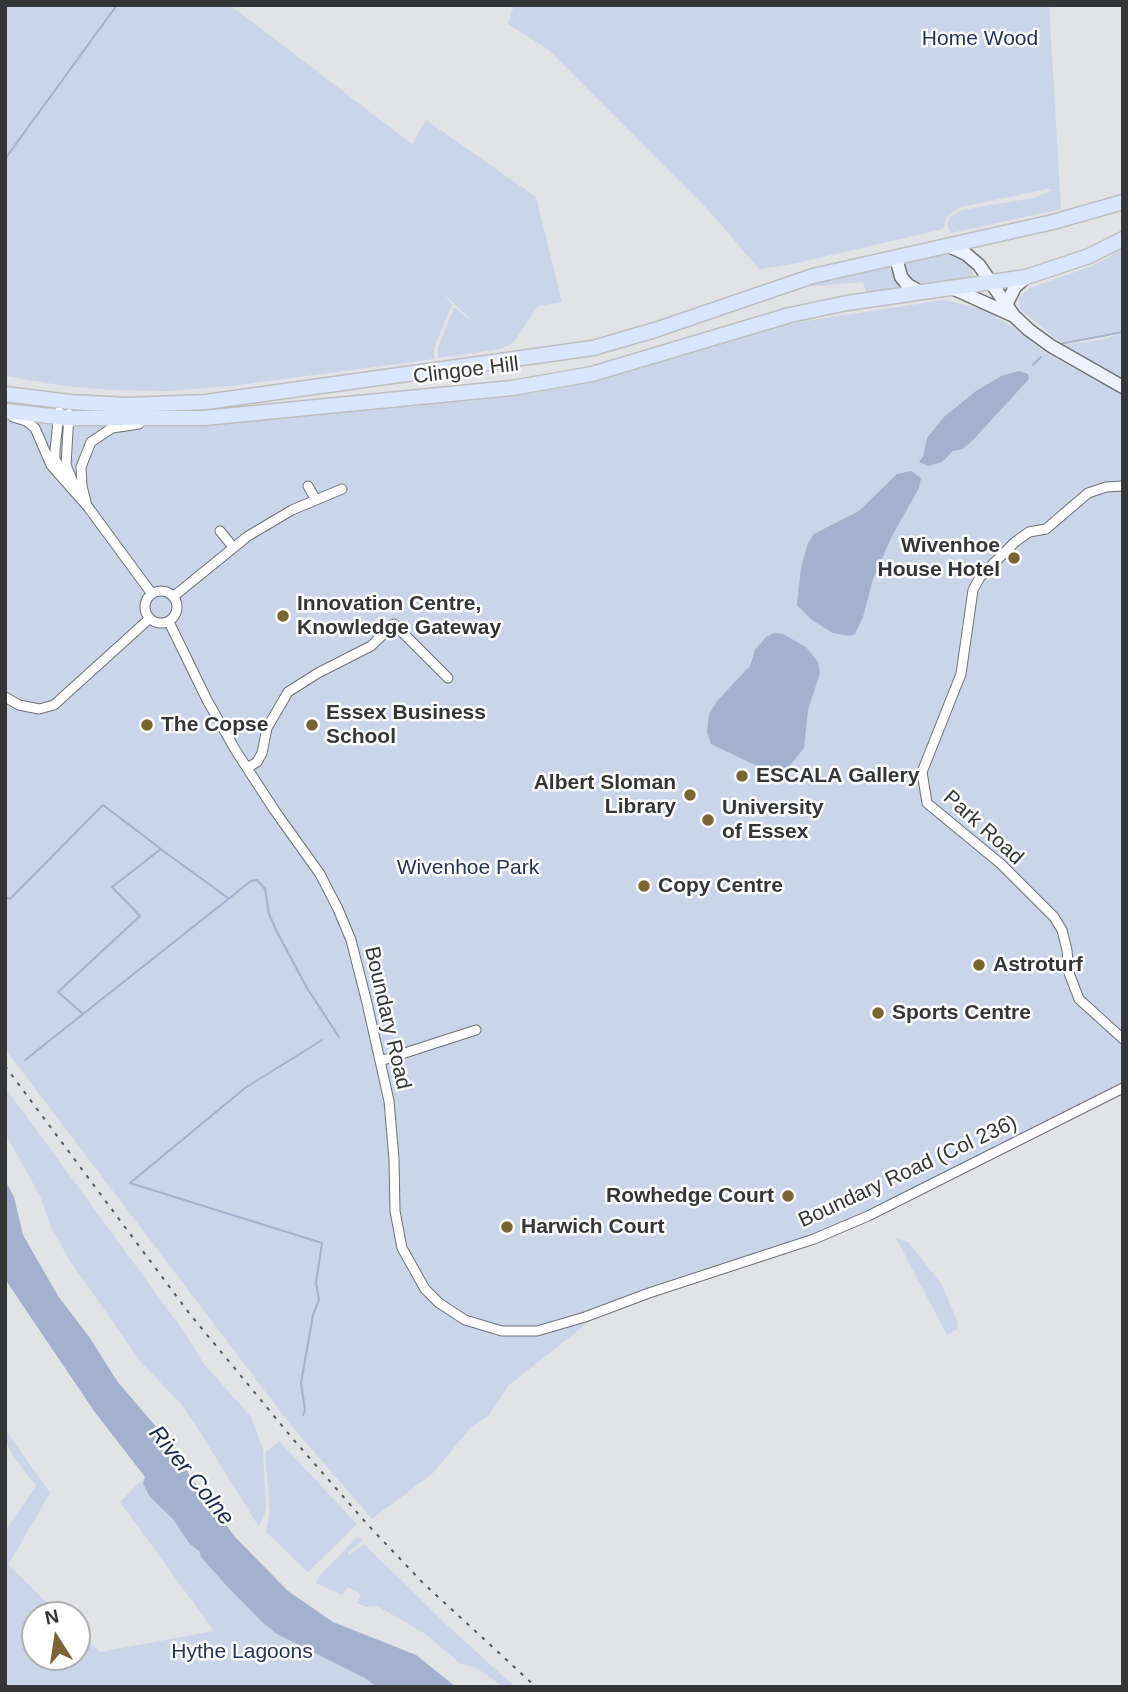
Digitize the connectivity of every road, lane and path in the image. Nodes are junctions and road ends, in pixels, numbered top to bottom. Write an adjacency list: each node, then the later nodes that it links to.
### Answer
1 (1123, 202): 3 (main road, Clingoe Hill)
2 (1123, 239): 5 (main road, Clingoe Hill)
3 (949, 246): 4 (main road, Clingoe Hill); 6 (main road)
4 (896, 257): 8 (main road); 13 (main road, Clingoe Hill)
5 (1026, 278): 6 (main road, Clingoe Hill); 9 (main road)
6 (991, 284): 7 (main road, Clingoe Hill); 9 (main road)
7 (952, 288): 8 (main road, Clingoe Hill); 10 (main road)
8 (920, 292): 16 (main road, Clingoe Hill)
9 (1007, 303): 10 (main road)
10 (1014, 316): 11 (main road)
11 (1123, 387)
12 (5, 394): 13 (main road, Clingoe Hill)
13 (65, 401): 15 (street)
14 (5, 413): 15 (main road, Clingoe Hill); 19 (street)
15 (63, 417): 16 (main road, Clingoe Hill); 19 (street); 21 (street)
16 (204, 418): 23 (street)
17 (309, 486): 22 (street)
18 (1123, 486): 34 (street, Park Road)
19 (69, 488): 21 (street)
20 (342, 489): 22 (street)
21 (79, 497): 23 (street)
22 (316, 500): 25 (street)
23 (88, 507): 26 (street)
24 (220, 531): 25 (street)
25 (233, 547): 27 (street)
26 (152, 594): 27 (street); 28 (street)
27 (174, 596): 29 (street)
28 (149, 618): 29 (street); 31 (street)
29 (169, 622): 32 (street, Boundary Road)
30 (448, 678): 32 (street)
31 (5, 697)
32 (247, 768): 35 (street, Boundary Road)
33 (476, 1030): 35 (street)
34 (1123, 1039)
35 (380, 1061): 37 (street, Boundary Road)
36 (1123, 1088): 37 (street, Boundary Road (Col 236))
37 (585, 1317)

